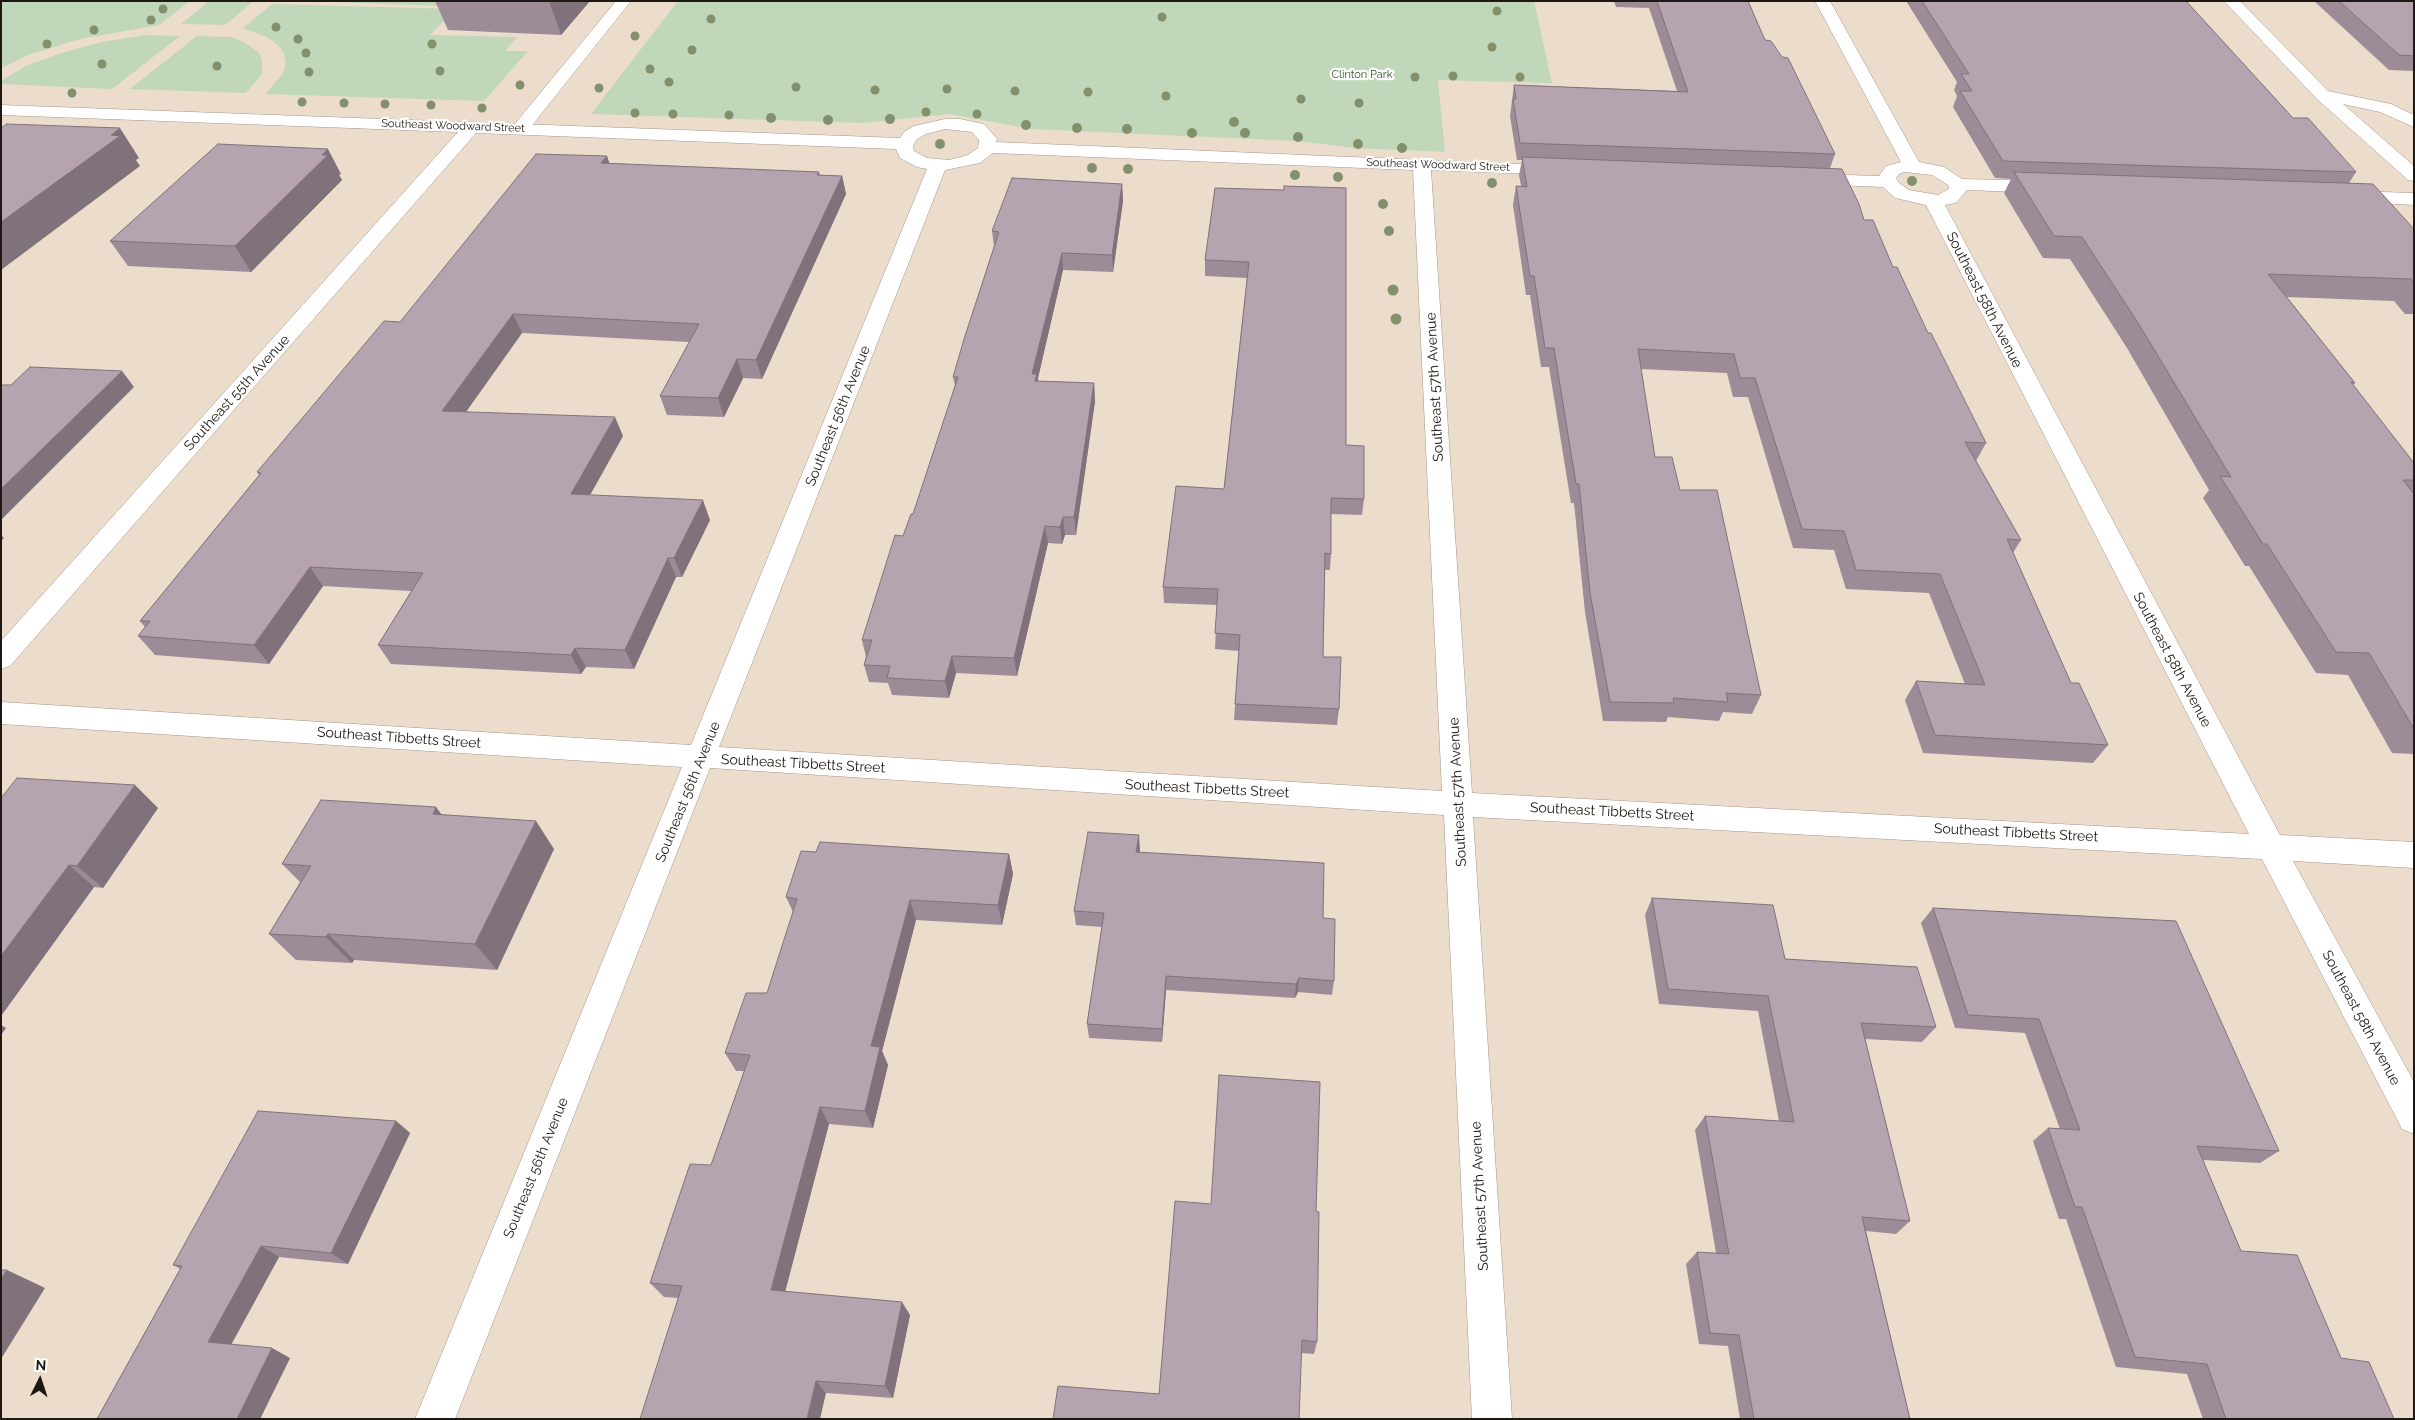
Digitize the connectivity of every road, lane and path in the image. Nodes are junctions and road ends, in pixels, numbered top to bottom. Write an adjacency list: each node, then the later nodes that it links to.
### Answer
1 (624, 1): 8 (street)
2 (1822, 1): 13 (street)
3 (2231, 1): 4 (street)
4 (2323, 95): 6 (street); 15 (street)
5 (5, 113): 7 (street, Southeast Woodward Street)
6 (2414, 122)
7 (472, 127): 8 (street, Southeast Woodward Street); 23 (street, Southeast 55th Avenue)
8 (520, 129): 9 (street, Southeast Woodward Street)
9 (905, 144): 10 (street); 11 (street)
10 (988, 147): 11 (street); 12 (street, Southeast Woodward Street)
11 (938, 165): 25 (street, Southeast 56th Avenue)
12 (1422, 165): 14 (street, Southeast Woodward Street); 26 (street, Southeast 57th Avenue)
13 (1913, 166): 17 (street); 18 (street)
14 (1576, 170)
15 (2414, 176)
16 (1794, 178): 17 (street)
17 (1888, 182): 22 (street)
18 (1957, 184): 19 (street); 22 (street)
19 (2062, 188)
20 (2326, 197): 21 (street)
21 (2414, 199)
22 (1932, 201): 27 (street, Southeast 58th Avenue)
23 (1, 659)
24 (1, 713): 25 (street, Southeast Tibbetts Street)
25 (702, 758): 26 (street, Southeast Tibbetts Street); 30 (street, Southeast 56th Avenue)
26 (1459, 804): 27 (street, Southeast Tibbetts Street); 31 (street, Southeast 57th Avenue)
27 (2270, 846): 28 (street, Southeast Tibbetts Street); 29 (street, Southeast 58th Avenue)
28 (2414, 855)
29 (2414, 1117)
30 (435, 1419)
31 (1492, 1419)

